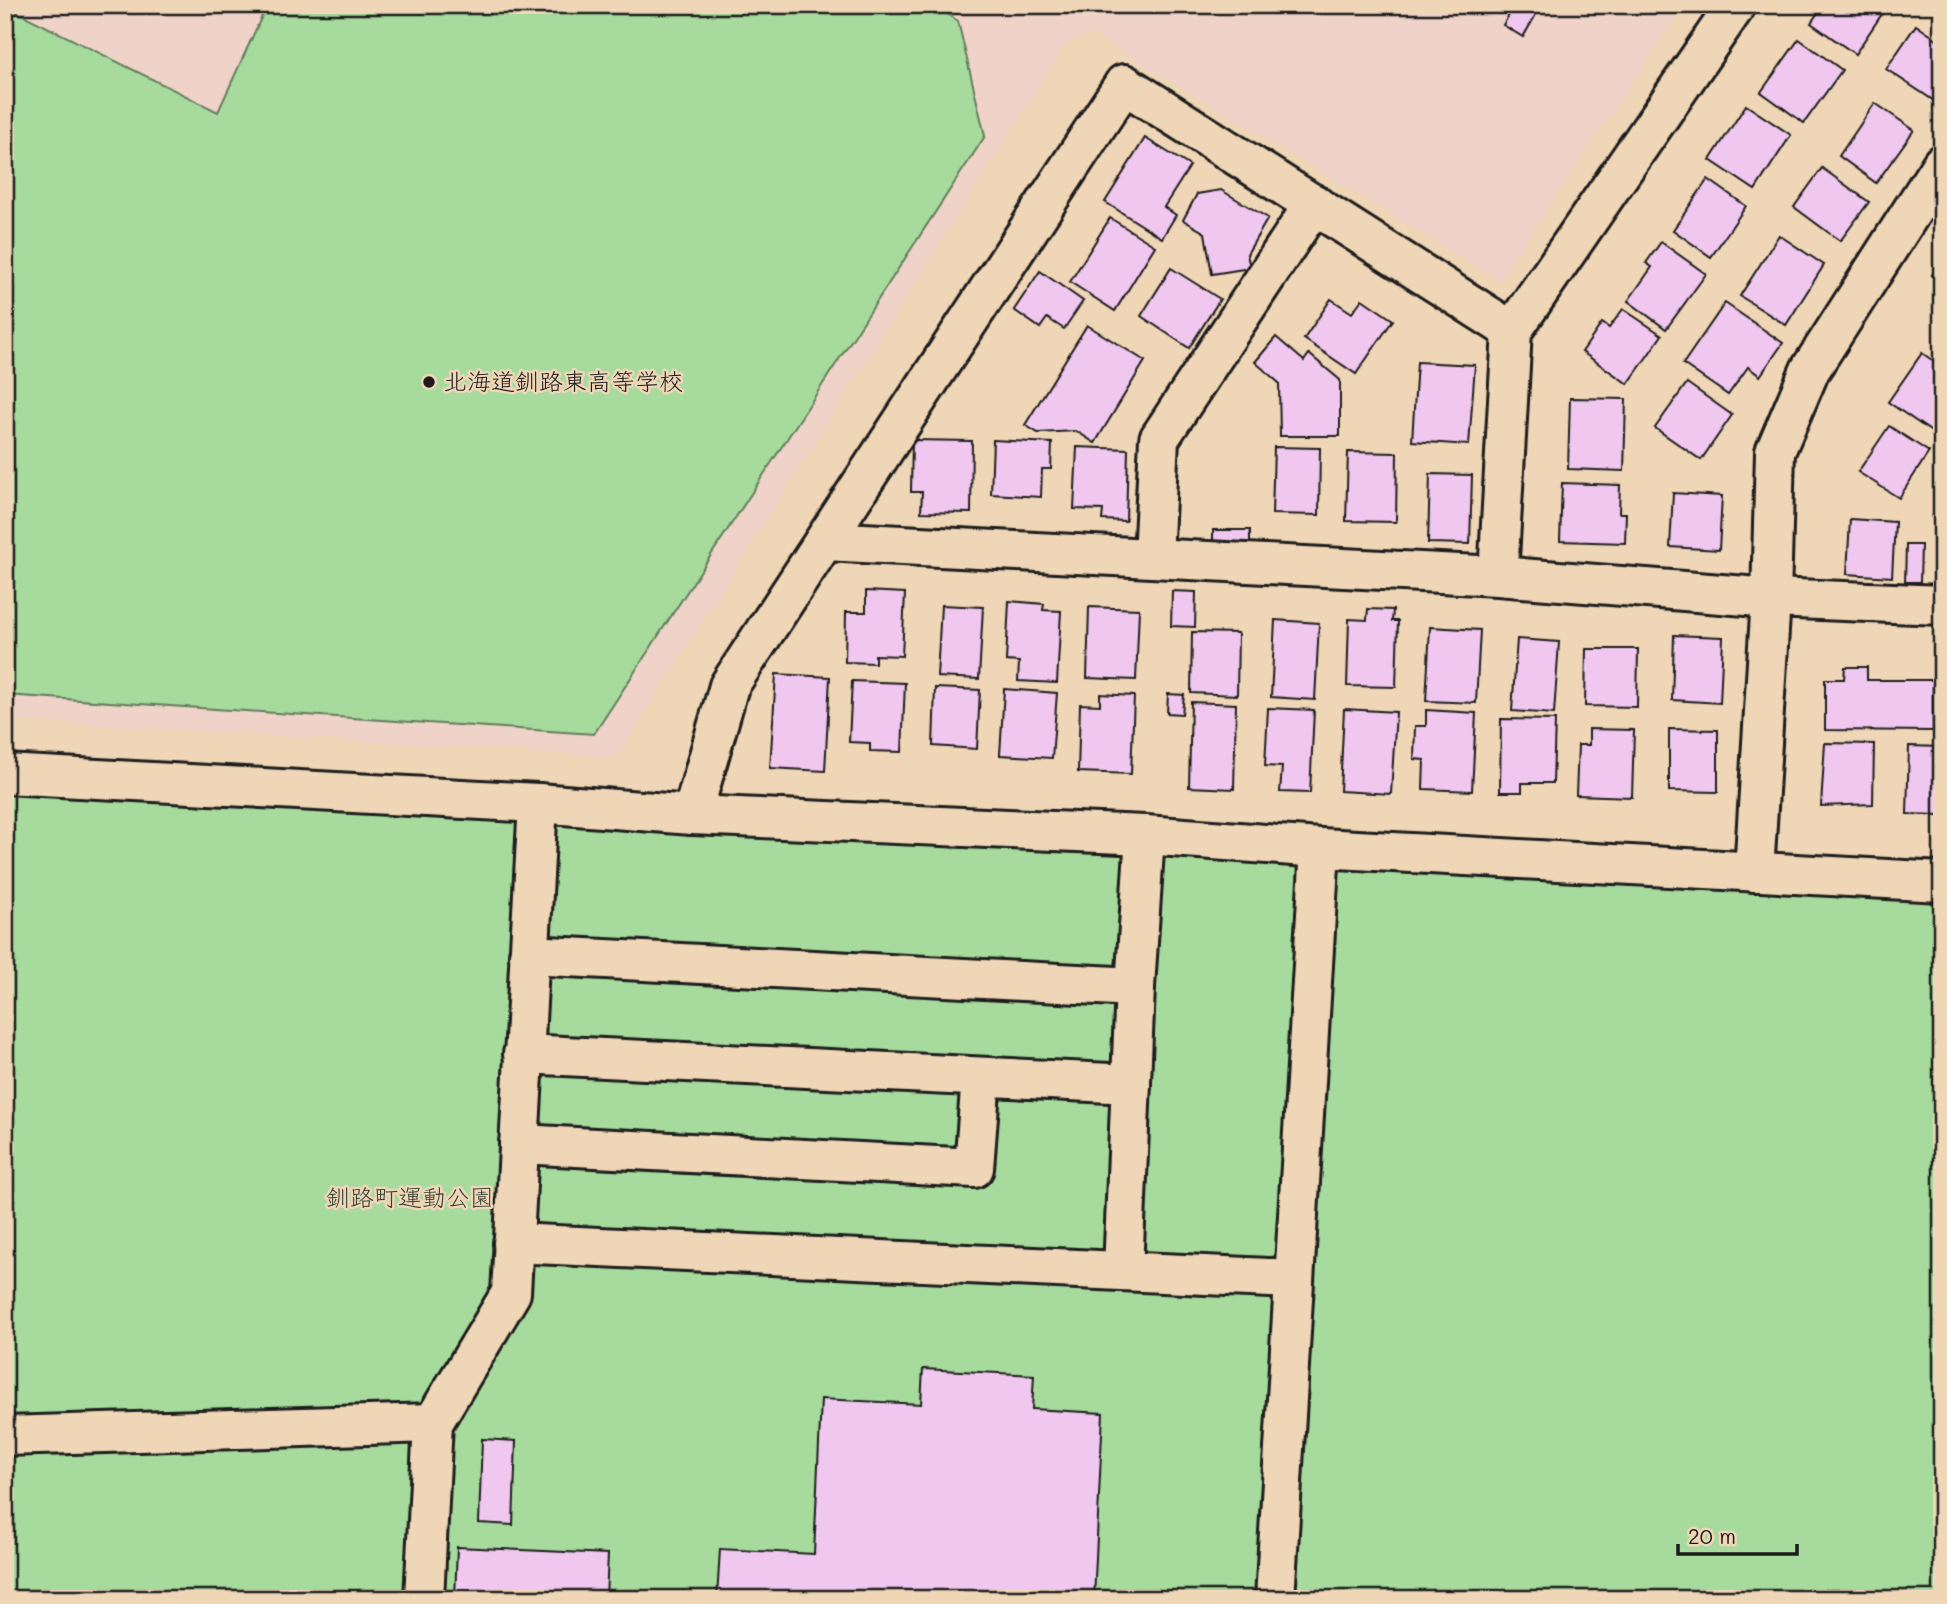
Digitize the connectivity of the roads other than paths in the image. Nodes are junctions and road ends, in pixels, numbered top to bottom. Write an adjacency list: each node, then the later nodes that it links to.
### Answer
1 (1735, 6): 4 (street)
2 (1942, 164): 8 (street)
3 (1314, 204): 4 (street); 5 (street); 6 (street)
4 (1512, 331): 7 (street)
5 (825, 541): 6 (street); 12 (street)
6 (1153, 558): 7 (street)
7 (1498, 576): 8 (street)
8 (1770, 598): 9 (street); 15 (street)
9 (1942, 605)
10 (5, 774): 11 (street)
11 (538, 803): 12 (street); 17 (street)
12 (692, 815): 13 (street)
13 (1145, 835): 14 (street); 18 (street)
14 (1320, 848): 15 (street); 25 (street)
15 (1754, 872): 16 (street)
16 (1942, 882)
17 (529, 955): 18 (street); 19 (street)
18 (1135, 987): 21 (street)
19 (523, 1054): 20 (street); 22 (street)
20 (981, 1077): 21 (street); 22 (street)
21 (1131, 1084): 24 (street)
22 (519, 1144): 23 (street)
23 (513, 1243): 24 (street); 26 (street)
24 (1124, 1271): 25 (street)
25 (1293, 1279): 29 (street)
26 (433, 1423): 27 (street); 28 (street)
27 (5, 1436)
28 (424, 1599)
29 (1275, 1599)

